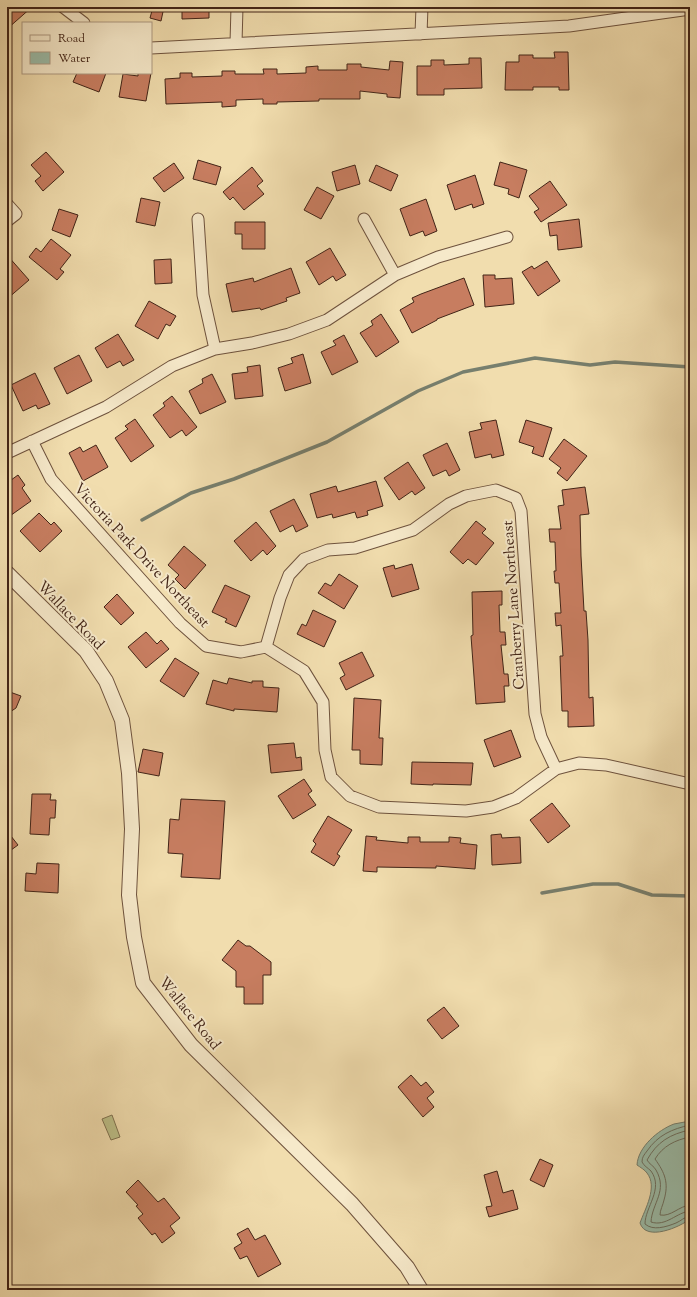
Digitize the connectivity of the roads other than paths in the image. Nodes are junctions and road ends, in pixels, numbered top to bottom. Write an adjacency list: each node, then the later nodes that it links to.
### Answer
1 (63, 7): 5 (street)
2 (237, 7): 7 (street)
3 (422, 7): 6 (street)
4 (690, 9): 6 (street)
5 (83, 22)
6 (421, 34): 7 (street)
7 (236, 43): 8 (street)
8 (152, 48)
9 (7, 204): 12 (street)
10 (198, 219): 15 (street)
11 (364, 219): 14 (street)
12 (7, 221)
13 (507, 237): 14 (street)
14 (394, 275): 15 (street)
15 (214, 349): 16 (street)
16 (32, 441): 17 (street); 19 (street, Victoria Park Drive Northeast)
17 (7, 453)
18 (7, 573): 22 (street, Wallace Road)
19 (266, 647): 20 (street); 20 (street, Cranberry Lane Northeast)
20 (556, 769): 21 (street)
21 (690, 784)
22 (421, 1290)

